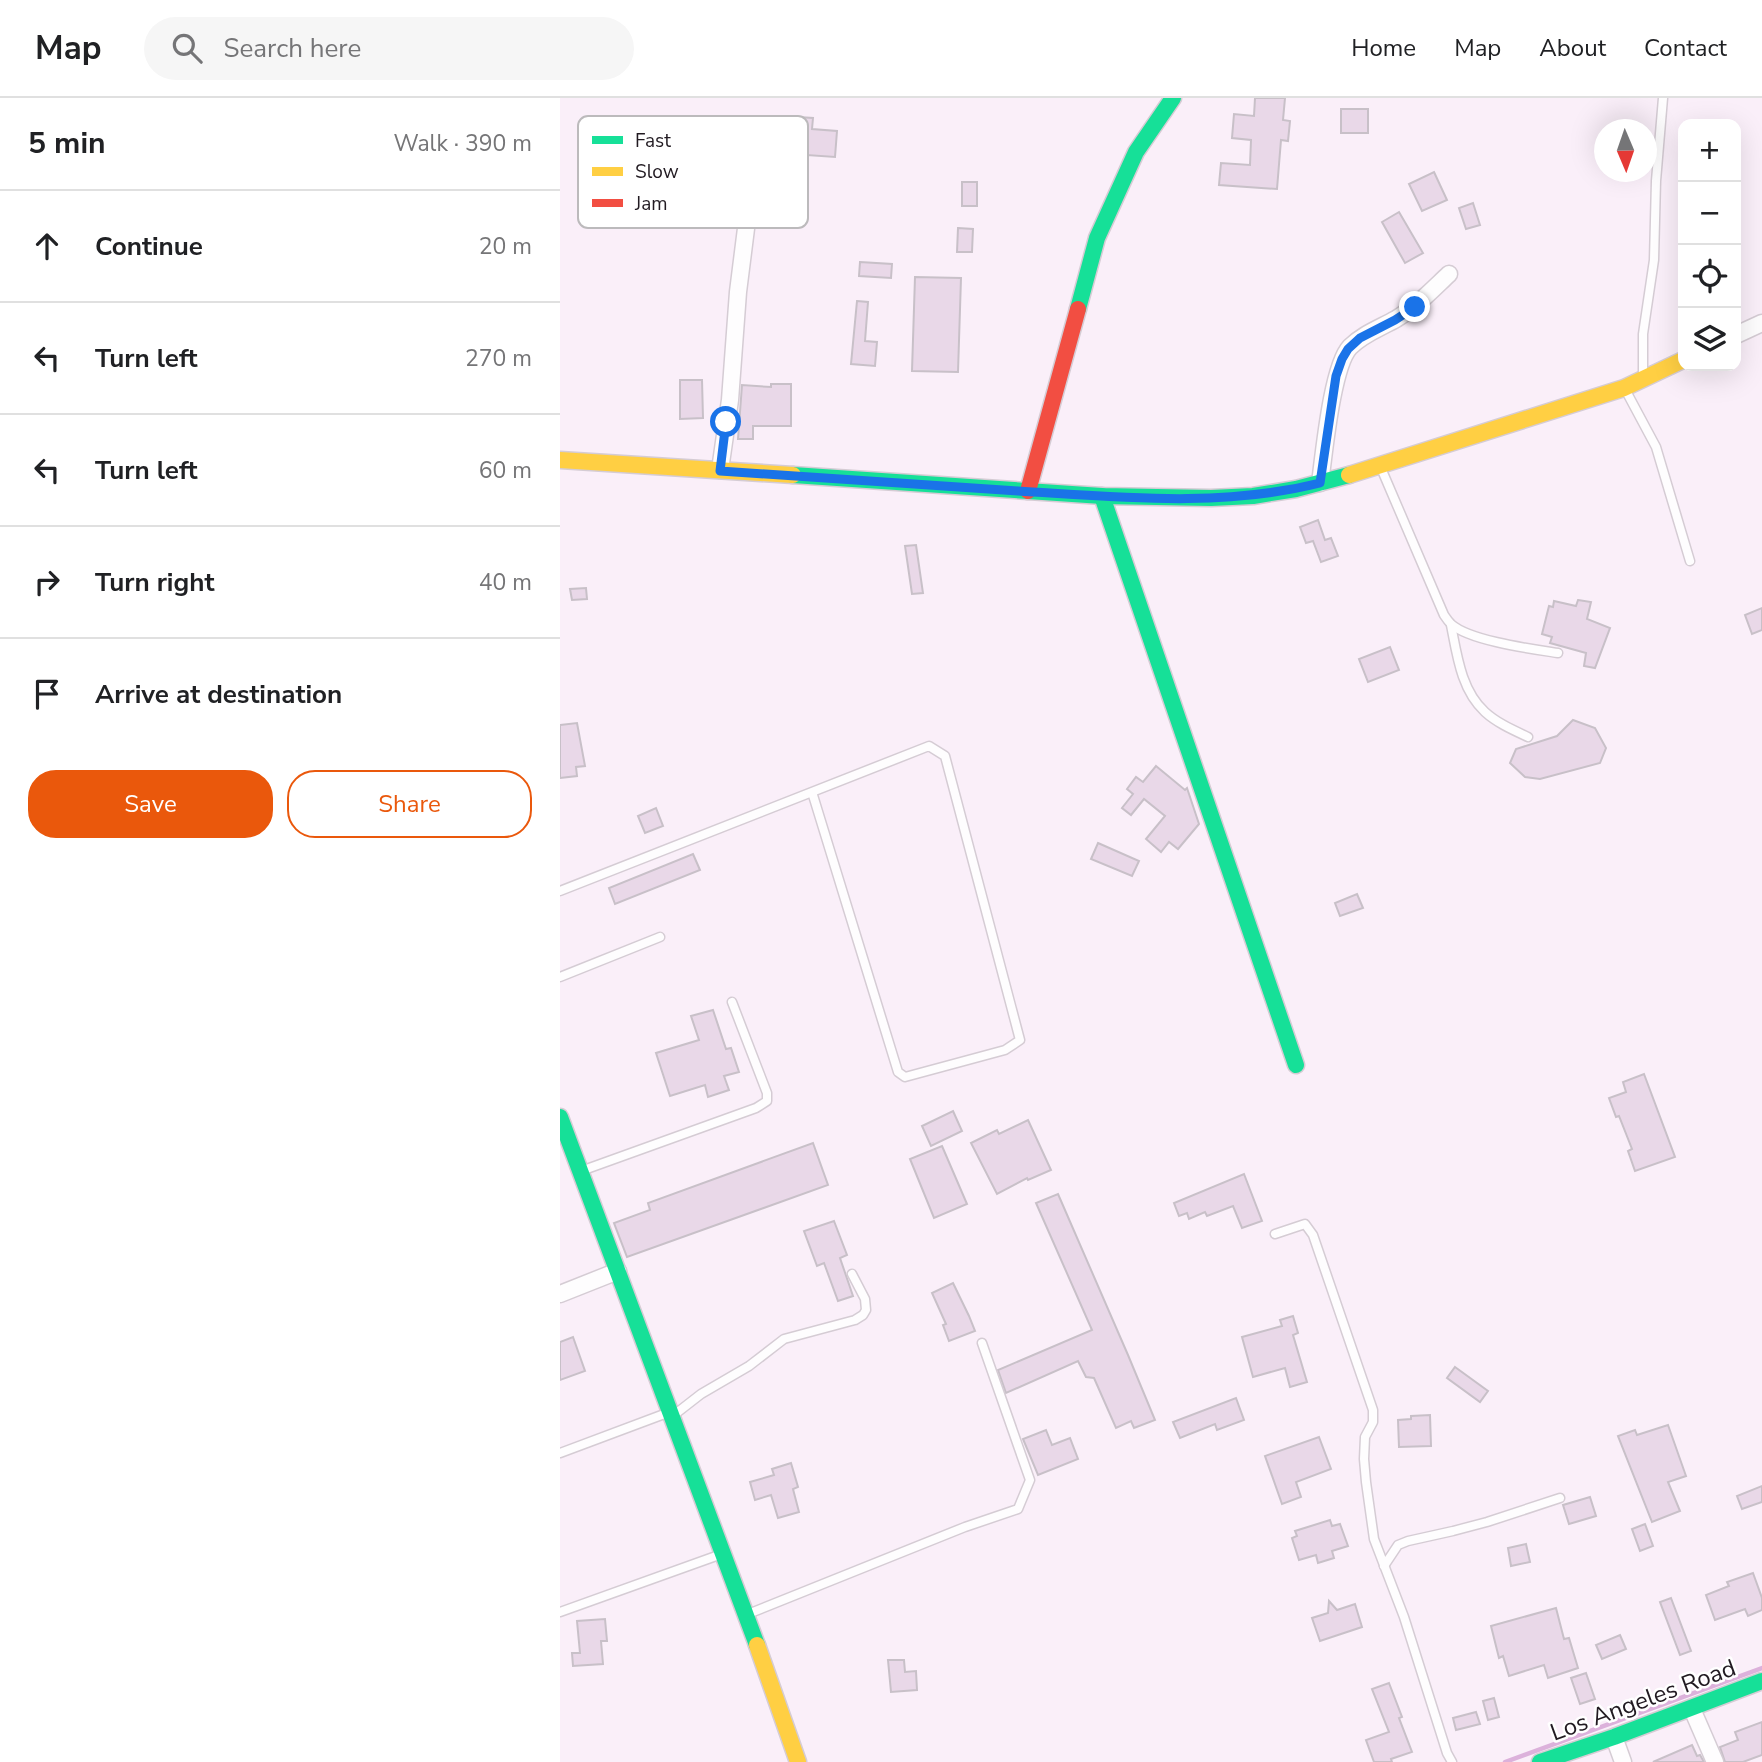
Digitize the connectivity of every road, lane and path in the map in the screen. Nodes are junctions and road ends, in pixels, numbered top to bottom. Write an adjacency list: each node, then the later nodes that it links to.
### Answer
1 (1172, 98): 14 (street)
2 (1663, 98): 8 (lane)
3 (746, 228): 12 (street)
4 (1449, 274): 13 (street)
5 (1762, 323): 6 (street)
6 (1741, 333)
7 (1678, 362): 8 (street)
8 (1643, 378): 9 (street)
9 (1624, 388): 11 (street); 16 (lane)
10 (560, 460): 12 (street)
11 (1380, 466): 13 (street); 17 (lane)
12 (720, 471): 14 (street)
13 (1320, 483): 15 (street)
14 (1028, 491): 15 (street)
15 (1102, 496): 25 (street)
16 (1690, 561)
17 (1451, 625): 18 (lane); 19 (lane)
18 (1558, 653)
19 (1528, 737)
20 (812, 792): 20 (lane); 21 (lane)
21 (560, 891)
22 (660, 937): 23 (lane)
23 (560, 977)
24 (732, 1002): 27 (lane)
25 (1296, 1065)
26 (560, 1117): 27 (street)
27 (581, 1171): 29 (street)
28 (1275, 1234): 37 (lane)
29 (618, 1271): 31 (street); 33 (street)
30 (852, 1273): 33 (lane)
31 (560, 1294)
32 (982, 1343): 39 (lane)
33 (671, 1414): 34 (lane); 36 (street)
34 (560, 1453)
35 (1560, 1498): 37 (lane)
36 (722, 1554): 38 (lane); 39 (street)
37 (1384, 1566): 44 (lane)
38 (560, 1612)
39 (746, 1615): 43 (street)
40 (1762, 1681): 41 (street, Los Angeles Road)
41 (1692, 1709): 42 (street, Los Angeles Road); 47 (street)
42 (1614, 1737): 45 (street, Los Angeles Road); 46 (street)
43 (798, 1762)
44 (1452, 1762)
45 (1540, 1762)
46 (1623, 1762)
47 (1715, 1762)

